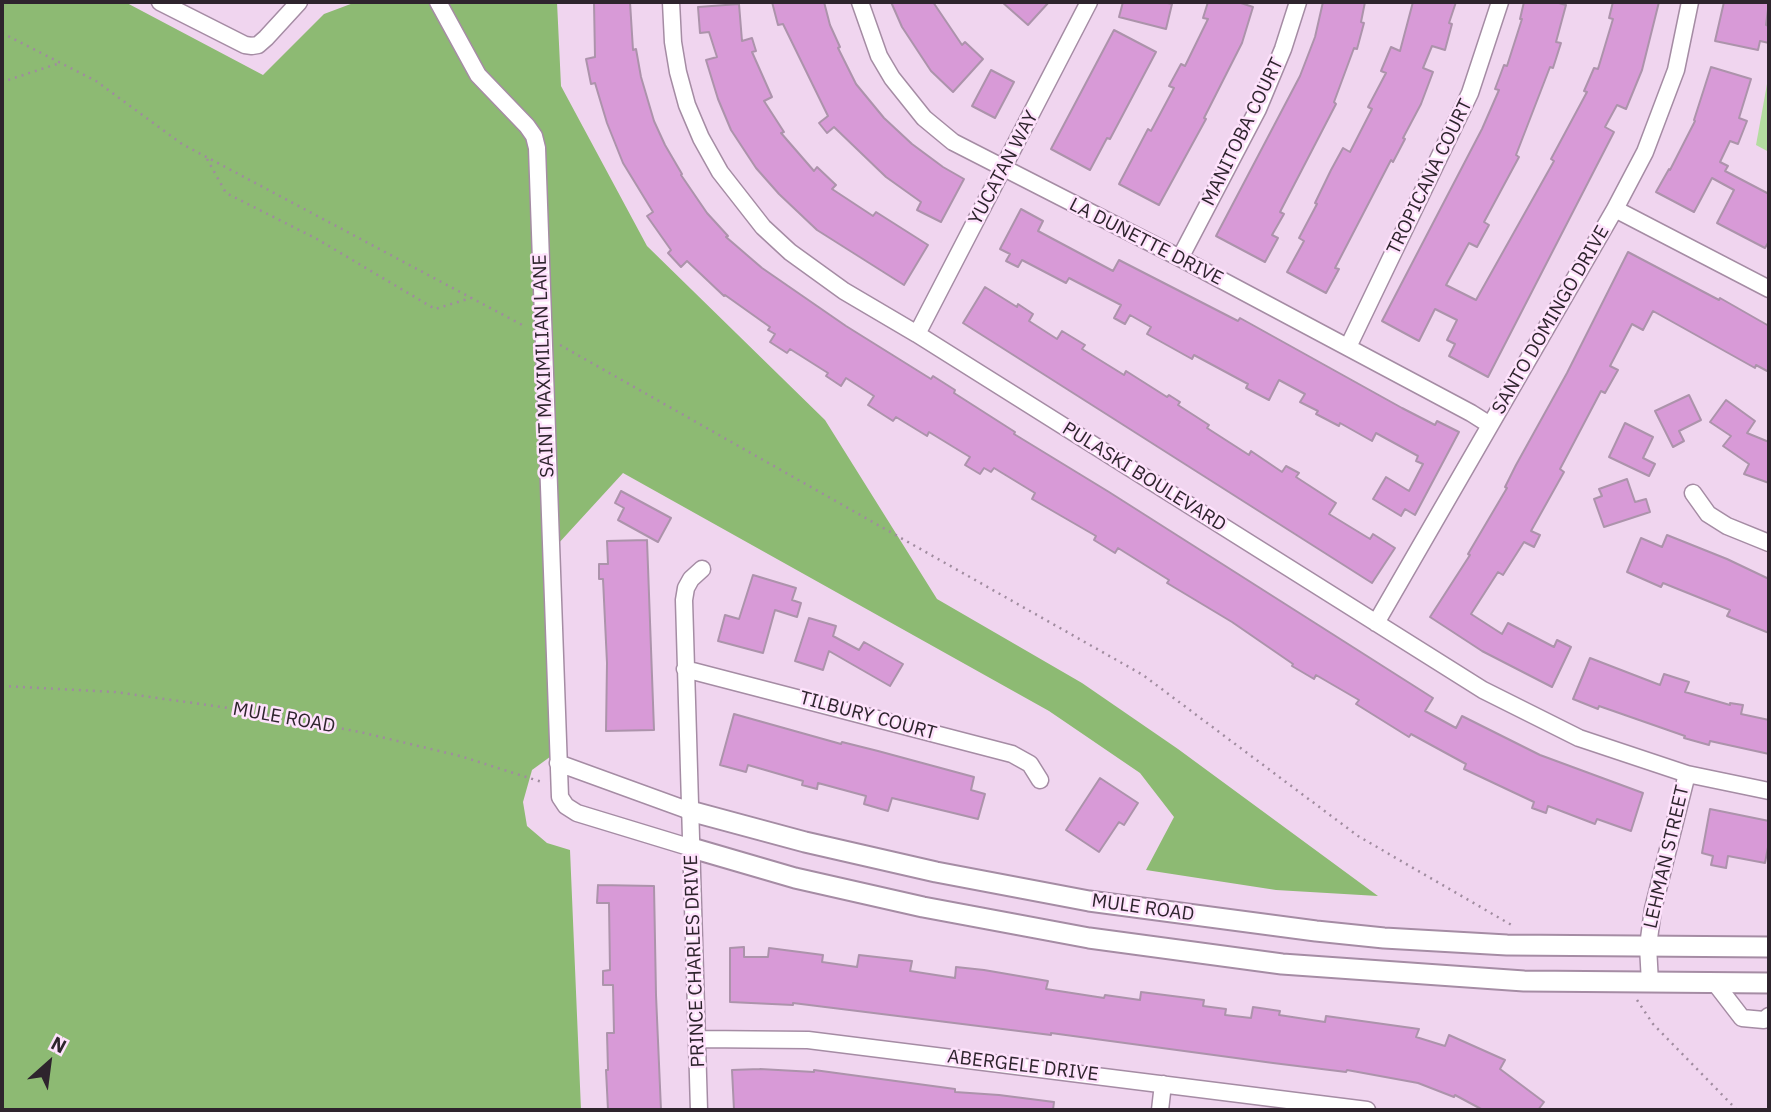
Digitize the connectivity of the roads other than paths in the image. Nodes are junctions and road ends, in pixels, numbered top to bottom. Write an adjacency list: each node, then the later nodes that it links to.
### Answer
1 (160, 2): 2 (street)
2 (299, 2)
3 (438, 2): 22 (street, SAINT MAXIMILIAN LANE)
4 (671, 2): 14 (street, PULASKI BOULEVARD)
5 (860, 2): 10 (street, LA DUNETTE DRIVE)
6 (1089, 2): 10 (street, YUCATAN WAY)
7 (1298, 2): 12 (street, MANITOBA COURT)
8 (1500, 2): 15 (street, TROPICANA COURT)
9 (1690, 2): 11 (street, SANTO DOMINGO DRIVE)
10 (1004, 169): 12 (street, LA DUNETTE DRIVE); 14 (street, YUCATAN WAY)
11 (1615, 209): 13 (street); 16 (street, SANTO DOMINGO DRIVE)
12 (1180, 258): 15 (street, LA DUNETTE DRIVE)
13 (1769, 289)
14 (918, 334): 20 (street, PULASKI BOULEVARD)
15 (1348, 347): 16 (street, LA DUNETTE DRIVE)
16 (1490, 425): 20 (street, SANTO DOMINGO DRIVE)
17 (1693, 493): 18 (street)
18 (1769, 543)
19 (702, 569): 21 (street, PRINCE CHARLES DRIVE)
20 (1376, 623): 23 (street, PULASKI BOULEVARD)
21 (685, 668): 24 (street, TILBURY COURT); 26 (street, PRINCE CHARLES DRIVE)
22 (558, 763): 26 (street, MULE ROAD); 27 (street, MULE ROAD)
23 (1687, 774): 25 (street, PULASKI BOULEVARD); 28 (street, LEHMAN STREET)
24 (1040, 780)
25 (1769, 791)
26 (690, 811): 27 (street, PRINCE CHARLES DRIVE); 28 (main road, MULE ROAD)
27 (692, 848): 30 (main road, MULE ROAD); 34 (street, PRINCE CHARLES DRIVE)
28 (1647, 946): 29 (main road, MULE ROAD); 30 (street, LEHMAN STREET)
29 (1769, 947)
30 (1650, 983): 31 (main road, MULE ROAD)
31 (1715, 983): 32 (main road, MULE ROAD); 33 (street)
32 (1769, 983)
33 (1769, 1016)
34 (698, 1040): 35 (street, ABERGELE DRIVE); 37 (street, PRINCE CHARLES DRIVE)
35 (1163, 1084): 36 (street, ABERGELE DRIVE); 38 (street)
36 (1346, 1109): 39 (street, ABERGELE DRIVE)
37 (699, 1110)
38 (1160, 1110)
39 (1367, 1110)

